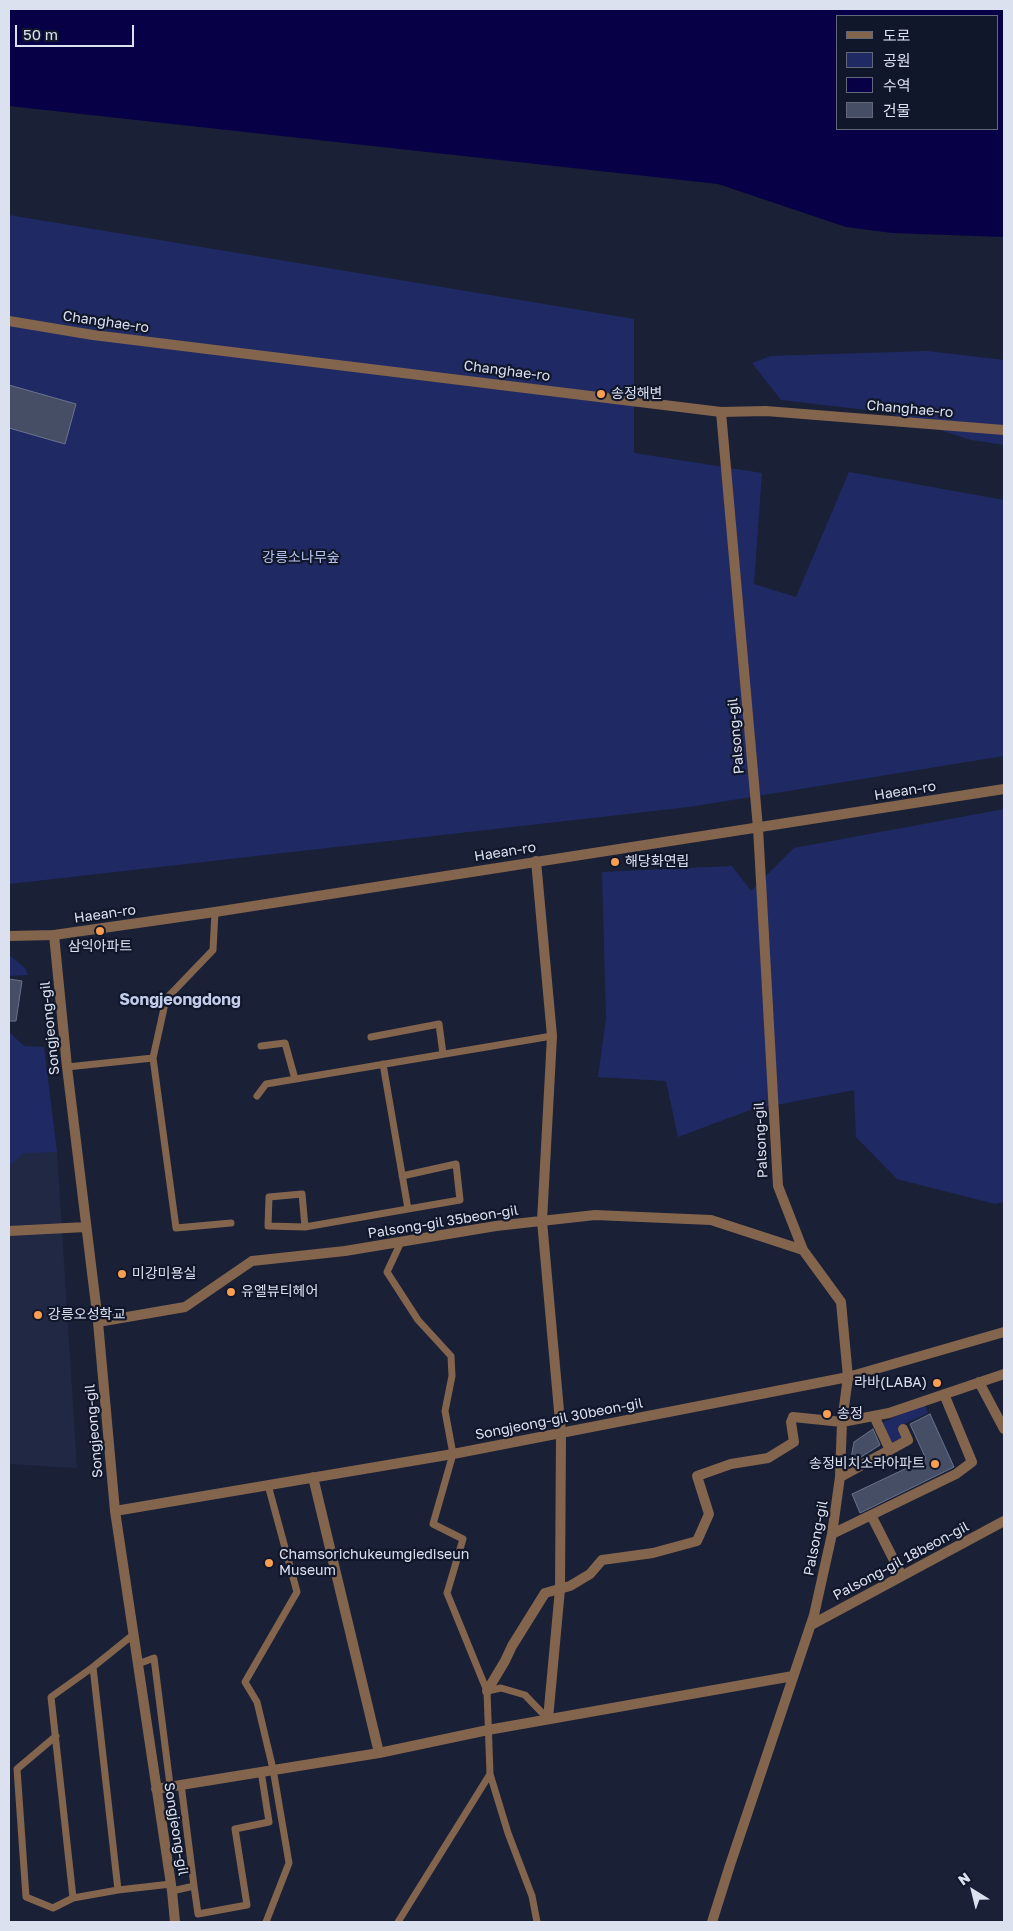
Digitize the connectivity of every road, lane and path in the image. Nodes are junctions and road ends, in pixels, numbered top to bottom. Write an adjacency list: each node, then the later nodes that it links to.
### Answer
1 (9, 321): 2 (street, Changhae-ro)
2 (721, 412): 3 (street, Changhae-ro); 5 (street, Palsong-gil)
3 (1004, 430)
4 (1004, 789): 5 (street, Haean-ro)
5 (758, 828): 6 (street, Haean-ro); 27 (street, Palsong-gil)
6 (536, 861): 7 (street, Haean-ro); 10 (street)
7 (215, 912): 8 (street, Haean-ro); 14 (lane)
8 (54, 935): 9 (street, Haean-ro); 16 (street, Songjeong-gil)
9 (9, 936)
10 (552, 1036): 13 (lane); 21 (street)
11 (371, 1037): 13 (lane)
12 (260, 1046): 17 (lane)
13 (443, 1054): 15 (lane)
14 (153, 1058): 16 (lane); 22 (lane)
15 (383, 1064): 17 (lane); 19 (lane)
16 (67, 1067): 23 (street, Songjeong-gil)
17 (295, 1079): 18 (lane)
18 (257, 1096)
19 (402, 1176): 20 (lane); 20 (lane)
20 (408, 1208): 24 (lane)
21 (542, 1221): 26 (street, Palsong-gil 35beon-gil); 27 (street, Palsong-gil 35beon-gil); 38 (street)
22 (230, 1223)
23 (86, 1227): 25 (street); 28 (street, Songjeong-gil)
24 (305, 1227): 24 (lane)
25 (9, 1231)
26 (401, 1242): 28 (street, Palsong-gil 35beon-gil); 40 (lane)
27 (803, 1250): 31 (street, Palsong-gil)
28 (98, 1322): 44 (street, Songjeong-gil)
29 (1004, 1332): 31 (street, Songjeong-gil 30beon-gil)
30 (1004, 1374): 32 (street)
31 (848, 1377): 35 (street, Palsong-gil); 38 (street, Songjeong-gil 30beon-gil)
32 (980, 1382): 33 (street); 37 (street)
33 (944, 1394): 34 (street); 45 (street)
34 (874, 1416): 35 (street); 39 (street)
35 (842, 1422): 42 (street, Palsong-gil); 49 (street)
36 (903, 1429): 39 (street)
37 (1004, 1429)
38 (561, 1433): 40 (street, Songjeong-gil 30beon-gil); 49 (street)
39 (890, 1450): 42 (street)
40 (454, 1454): 41 (street, Songjeong-gil 30beon-gil); 55 (lane)
41 (313, 1477): 43 (street, Songjeong-gil 30beon-gil); 59 (street)
42 (840, 1477): 47 (street, Palsong-gil)
43 (268, 1484): 44 (street, Songjeong-gil 30beon-gil); 60 (lane)
44 (115, 1511): 51 (street, Songjeong-gil)
45 (871, 1515): 47 (street); 48 (street)
46 (1004, 1521): 48 (street, Palsong-gil 18beon-gil)
47 (832, 1534): 50 (street, Palsong-gil)
48 (902, 1576): 50 (street, Palsong-gil 18beon-gil)
49 (560, 1589): 55 (street); 56 (street)
50 (810, 1625): 54 (street, Palsong-gil)
51 (134, 1634): 52 (street, Songjeong-gil); 53 (lane)
52 (138, 1664): 64 (lane); 65 (street, Songjeong-gil)
53 (93, 1667): 58 (lane); 68 (lane)
54 (793, 1676): 56 (street); 74 (street, Palsong-gil)
55 (487, 1691): 56 (lane); 57 (lane)
56 (548, 1720): 57 (street)
57 (488, 1730): 59 (street); 62 (lane)
58 (56, 1736): 69 (lane); 69 (lane)
59 (379, 1752): 60 (street)
60 (273, 1769): 61 (street); 71 (lane)
61 (261, 1771): 63 (street); 66 (lane)
62 (490, 1774): 72 (lane); 73 (lane)
63 (181, 1784): 64 (street); 66 (lane)
64 (170, 1786): 65 (street)
65 (156, 1789): 67 (street, Songjeong-gil)
66 (194, 1886): 67 (lane)
67 (172, 1888): 68 (lane); 70 (street, Songjeong-gil)
68 (118, 1890): 69 (lane)
69 (73, 1898)
70 (175, 1922)
71 (266, 1922)
72 (398, 1922)
73 (537, 1922)
74 (712, 1922)

